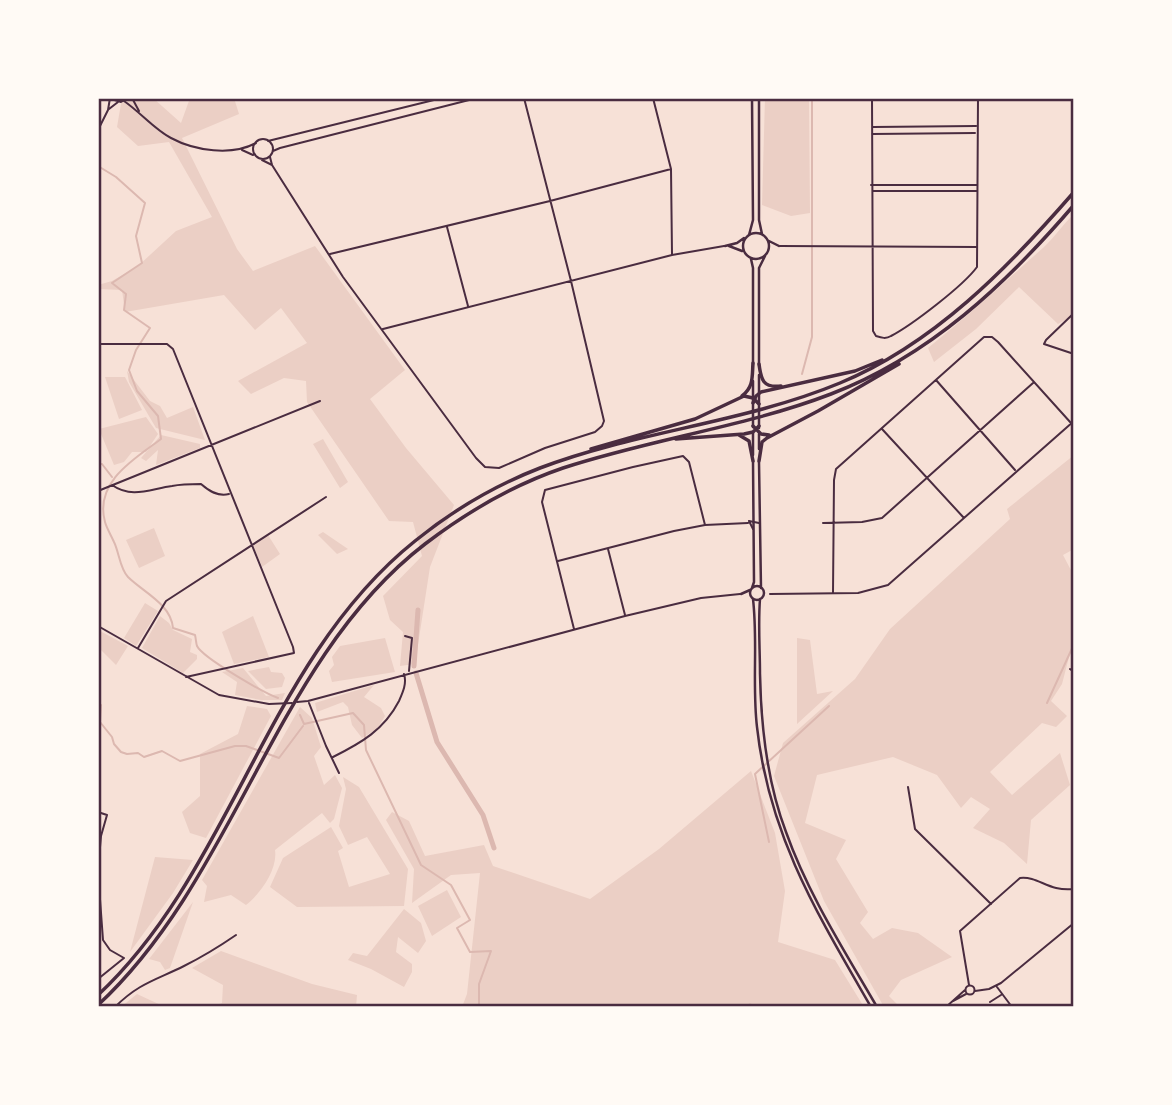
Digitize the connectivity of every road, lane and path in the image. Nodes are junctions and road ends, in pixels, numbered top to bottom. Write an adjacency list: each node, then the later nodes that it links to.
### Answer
1 (110, 98): 13 (street); 14 (street)
2 (128, 98): 12 (street)
3 (132, 98): 15 (street)
4 (442, 98): 25 (street)
5 (477, 98): 28 (street)
6 (653, 98): 33 (street)
7 (752, 98): 47 (highway)
8 (759, 98): 46 (highway)
9 (872, 98): 17 (street)
10 (978, 98): 16 (street)
11 (525, 99): 43 (street)
12 (124, 101): 13 (street); 15 (street)
13 (118, 103): 14 (street)
14 (108, 110): 20 (street)
15 (140, 112): 27 (street)
16 (977, 126): 19 (street); 22 (street)
17 (872, 127): 18 (street); 23 (street)
18 (883, 127): 19 (street); 24 (street)
19 (969, 127): 21 (street)
20 (98, 130)
21 (969, 133): 22 (street); 24 (street)
22 (977, 133): 37 (street)
23 (871, 134): 24 (street); 35 (street)
24 (879, 134)
25 (268, 141): 26 (street); 28 (street)
26 (256, 143): 27 (street); 29 (street)
27 (241, 150): 29 (street)
28 (273, 152): 30 (street)
29 (255, 155): 31 (street)
30 (270, 157): 31 (street); 32 (street)
31 (261, 159): 32 (street)
32 (272, 166): 55 (street)
33 (671, 169): 43 (street); 56 (street)
34 (968, 184): 36 (street); 37 (street); 40 (street)
35 (871, 185): 36 (street); 38 (street)
36 (881, 185): 39 (street)
37 (978, 185): 41 (street)
38 (872, 191): 39 (street); 51 (street)
39 (880, 191): 40 (street)
40 (970, 191): 41 (street)
41 (977, 191): 52 (street)
42 (1074, 192): 65 (highway)
43 (550, 201): 45 (street); 59 (street)
44 (1074, 205): 64 (highway)
45 (447, 225): 55 (street); 60 (street)
46 (762, 234): 47 (highway); 48 (highway)
47 (747, 236): 49 (highway); 53 (highway)
48 (768, 240): 50 (highway); 54 (highway)
49 (725, 246): 53 (highway); 56 (street)
50 (779, 246): 51 (street); 54 (highway)
51 (872, 246): 52 (street); 52 (street)
52 (977, 247)
53 (744, 252): 58 (highway)
54 (768, 252): 57 (highway)
55 (329, 254): 62 (street)
56 (672, 255): 59 (street)
57 (765, 256): 58 (highway); 68 (highway)
58 (751, 259): 67 (highway)
59 (571, 281): 60 (street); 62 (street)
60 (468, 307): 62 (street)
61 (1074, 313): 66 (street)
62 (382, 329)
63 (98, 344): 83 (street)
64 (920, 349): 81 (highway); 84 (highway)
65 (897, 353): 71 (highway); 87 (highway)
66 (1074, 354)
67 (753, 363): 73 (highway); 74 (highway)
68 (759, 364): 71 (highway); 72 (highway)
69 (935, 379): 70 (street); 79 (street); 80 (street)
70 (1034, 382): 77 (street); 80 (street)
71 (808, 383): 72 (highway)
72 (759, 393): 74 (highway); 76 (highway)
73 (738, 399): 74 (highway); 87 (highway)
74 (754, 400): 76 (highway); 78 (highway)
75 (320, 401): 83 (street)
76 (759, 404): 78 (highway)
77 (1072, 422): 88 (street)
78 (756, 429): 81 (highway); 82 (highway); 85 (highway); 86 (highway)
79 (882, 429): 89 (street); 99 (street)
80 (979, 430): 88 (street); 89 (street)
81 (773, 434): 86 (highway)
82 (737, 435): 84 (highway); 85 (highway)
83 (210, 445): 90 (street); 92 (street)
84 (646, 445): 146 (highway)
85 (753, 461): 95 (highway)
86 (759, 461): 97 (highway)
87 (541, 468): 133 (highway)
88 (1016, 471): 94 (street)
89 (926, 478): 94 (street); 99 (street)
90 (110, 486): 91 (street); 92 (street)
91 (98, 491)
92 (230, 494): 102 (street)
93 (326, 497): 102 (street)
94 (965, 519): 108 (street)
95 (753, 520): 96 (street); 97 (street); 101 (highway)
96 (748, 523): 100 (street); 101 (street)
97 (759, 523): 106 (highway)
98 (823, 523): 99 (street)
99 (835, 523): 108 (street)
100 (705, 525): 103 (street); 104 (street)
101 (754, 530): 105 (highway)
102 (251, 545): 116 (street); 121 (street)
103 (607, 548): 104 (street); 112 (street)
104 (557, 561): 114 (street)
105 (752, 589): 106 (highway); 109 (highway); 111 (highway)
106 (762, 589): 107 (highway); 110 (highway)
107 (770, 593): 108 (street); 110 (highway)
108 (834, 593)
109 (741, 594): 111 (highway); 112 (street)
110 (762, 597): 111 (highway); 149 (highway)
111 (751, 598): 148 (highway)
112 (625, 616): 114 (street)
113 (98, 626): 116 (street)
114 (574, 629): 119 (street)
115 (405, 636): 119 (street)
116 (137, 649): 121 (street)
117 (1070, 669): 118 (street)
118 (1074, 671)
119 (408, 672): 120 (street)
120 (404, 674): 122 (street); 123 (street)
121 (185, 677): 122 (street)
122 (308, 701): 123 (street)
123 (332, 757): 124 (street)
124 (340, 773)
125 (908, 787): 129 (street)
126 (98, 812): 127 (street)
127 (98, 871): 132 (street)
128 (1074, 889): 129 (street)
129 (991, 905): 135 (street)
130 (1074, 923): 136 (street)
131 (236, 935): 140 (street)
132 (107, 972): 133 (street); 134 (street)
133 (111, 978): 143 (highway)
134 (98, 979)
135 (969, 985): 138 (street); 139 (street)
136 (996, 986): 139 (street); 141 (street)
137 (124, 989): 140 (street)
138 (966, 989): 142 (street); 145 (street)
139 (975, 991): 142 (street)
140 (128, 993): 147 (street)
141 (1002, 993): 144 (street); 151 (street)
142 (968, 994): 145 (street)
143 (98, 995)
144 (990, 1002)
145 (949, 1004): 150 (street)
146 (98, 1005)
147 (115, 1007)
148 (871, 1007)
149 (877, 1007)
150 (946, 1007)
151 (1012, 1007)

